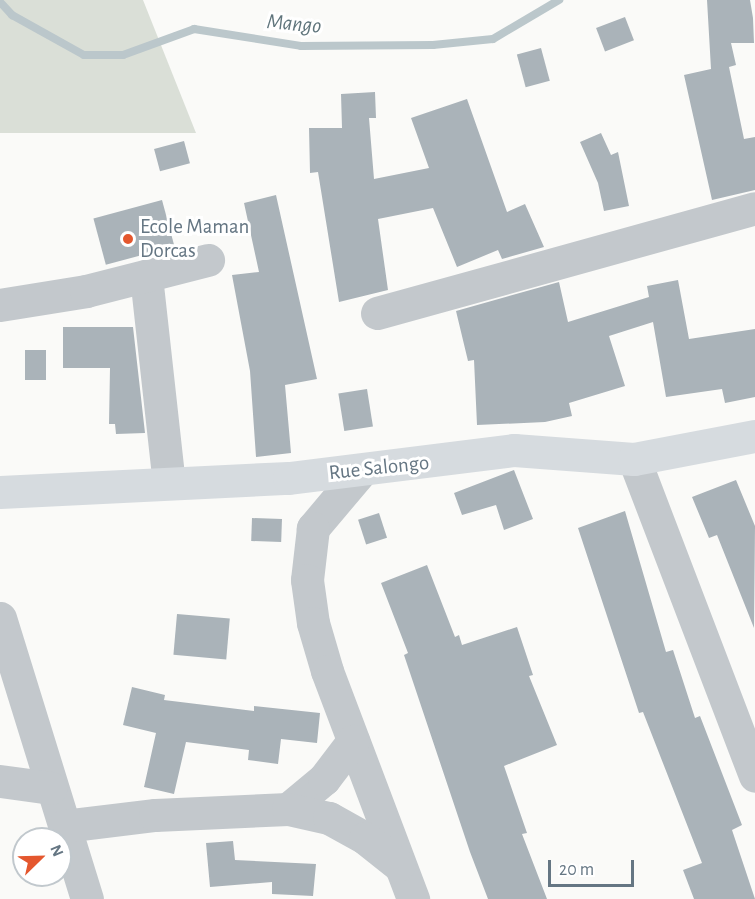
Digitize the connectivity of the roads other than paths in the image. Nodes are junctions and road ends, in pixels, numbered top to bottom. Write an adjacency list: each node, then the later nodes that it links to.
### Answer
1 (755, 208): 5 (street)
2 (208, 260): 3 (street)
3 (147, 276): 4 (street); 9 (street)
4 (0, 305)
5 (377, 313)
6 (755, 436): 7 (street, Rue Salongo)
7 (634, 459): 8 (street, Rue Salongo); 13 (street)
8 (361, 471): 9 (street, Rue Salongo); 12 (street)
9 (169, 483): 10 (street, Rue Salongo)
10 (0, 492)
11 (0, 618): 15 (street)
12 (353, 741): 16 (street); 18 (street)
13 (755, 776)
14 (0, 781): 15 (street)
15 (51, 788): 17 (street)
16 (288, 808): 17 (street); 18 (street)
17 (64, 826): 19 (street)
18 (399, 865): 20 (street)
19 (87, 899)
20 (413, 899)

